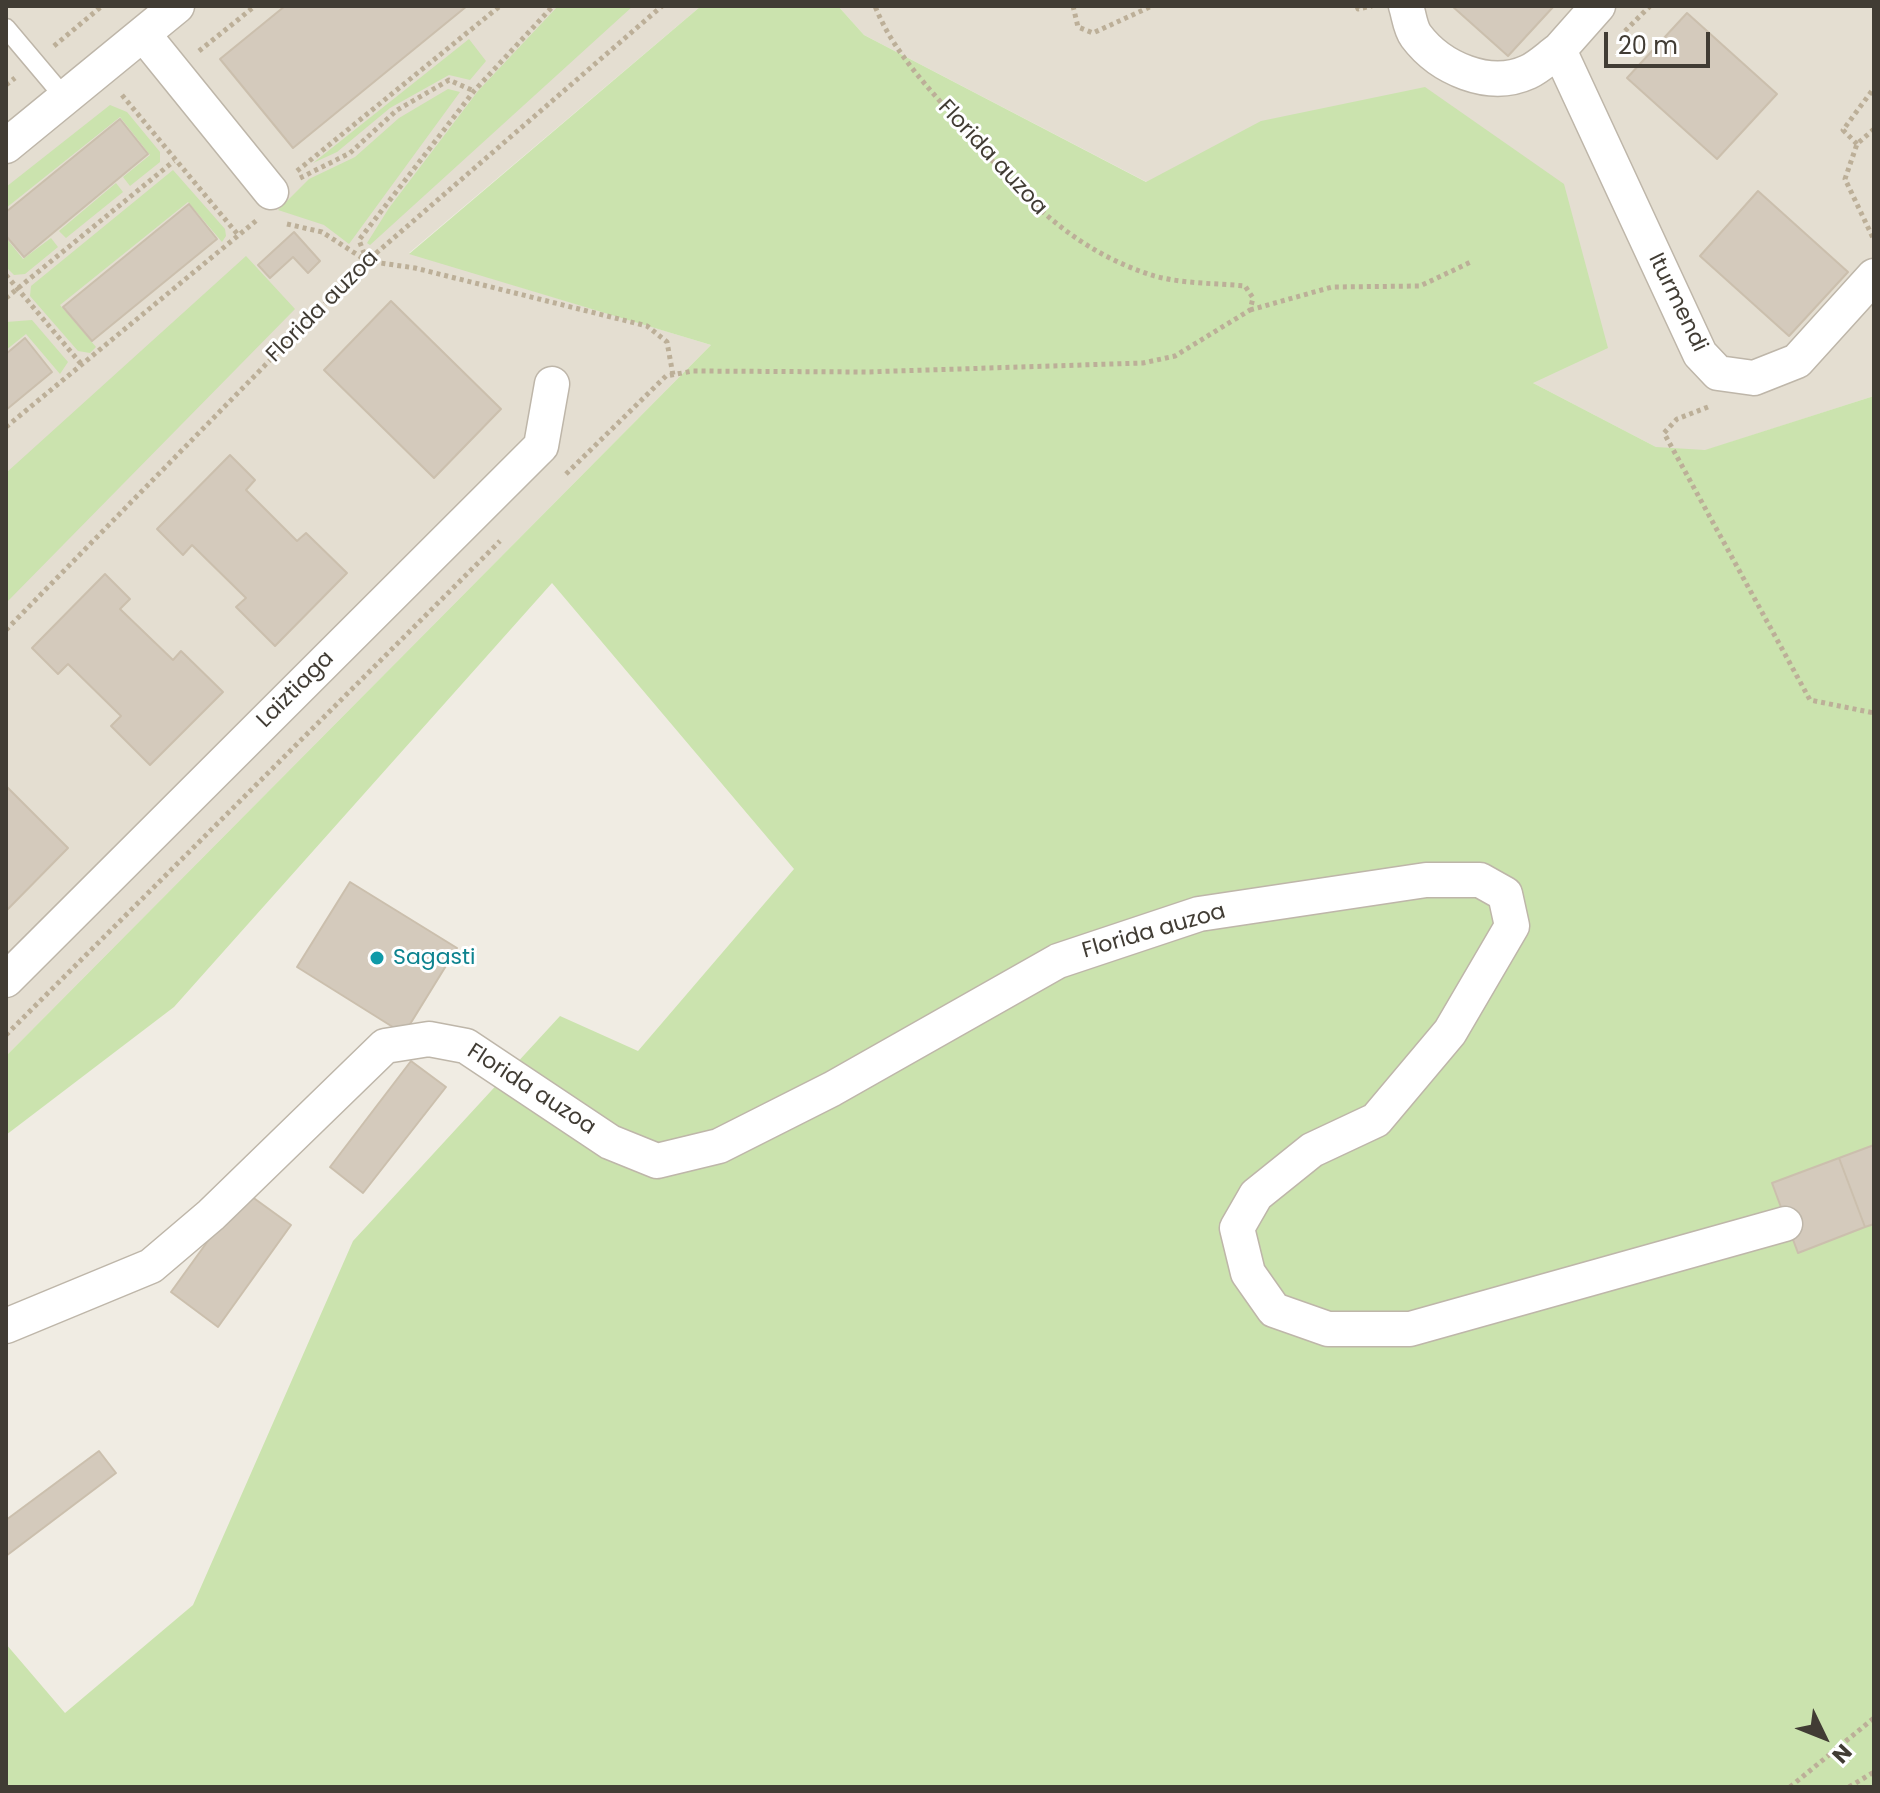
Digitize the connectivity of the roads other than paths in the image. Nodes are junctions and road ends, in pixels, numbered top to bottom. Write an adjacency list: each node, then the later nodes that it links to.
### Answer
1 (177, 6): 5 (street)
2 (1406, 6): 6 (street)
3 (1598, 6): 6 (street)
4 (6, 28): 7 (lane)
5 (143, 34): 7 (street); 9 (street)
6 (1559, 50): 10 (street, Iturmendi)
7 (65, 98): 8 (street)
8 (6, 146)
9 (280, 199)
10 (1874, 276)
11 (552, 384): 12 (street, Laiztiaga)
12 (6, 980)
13 (1785, 1224): 14 (street, Florida auzoa)
14 (6, 1326)

